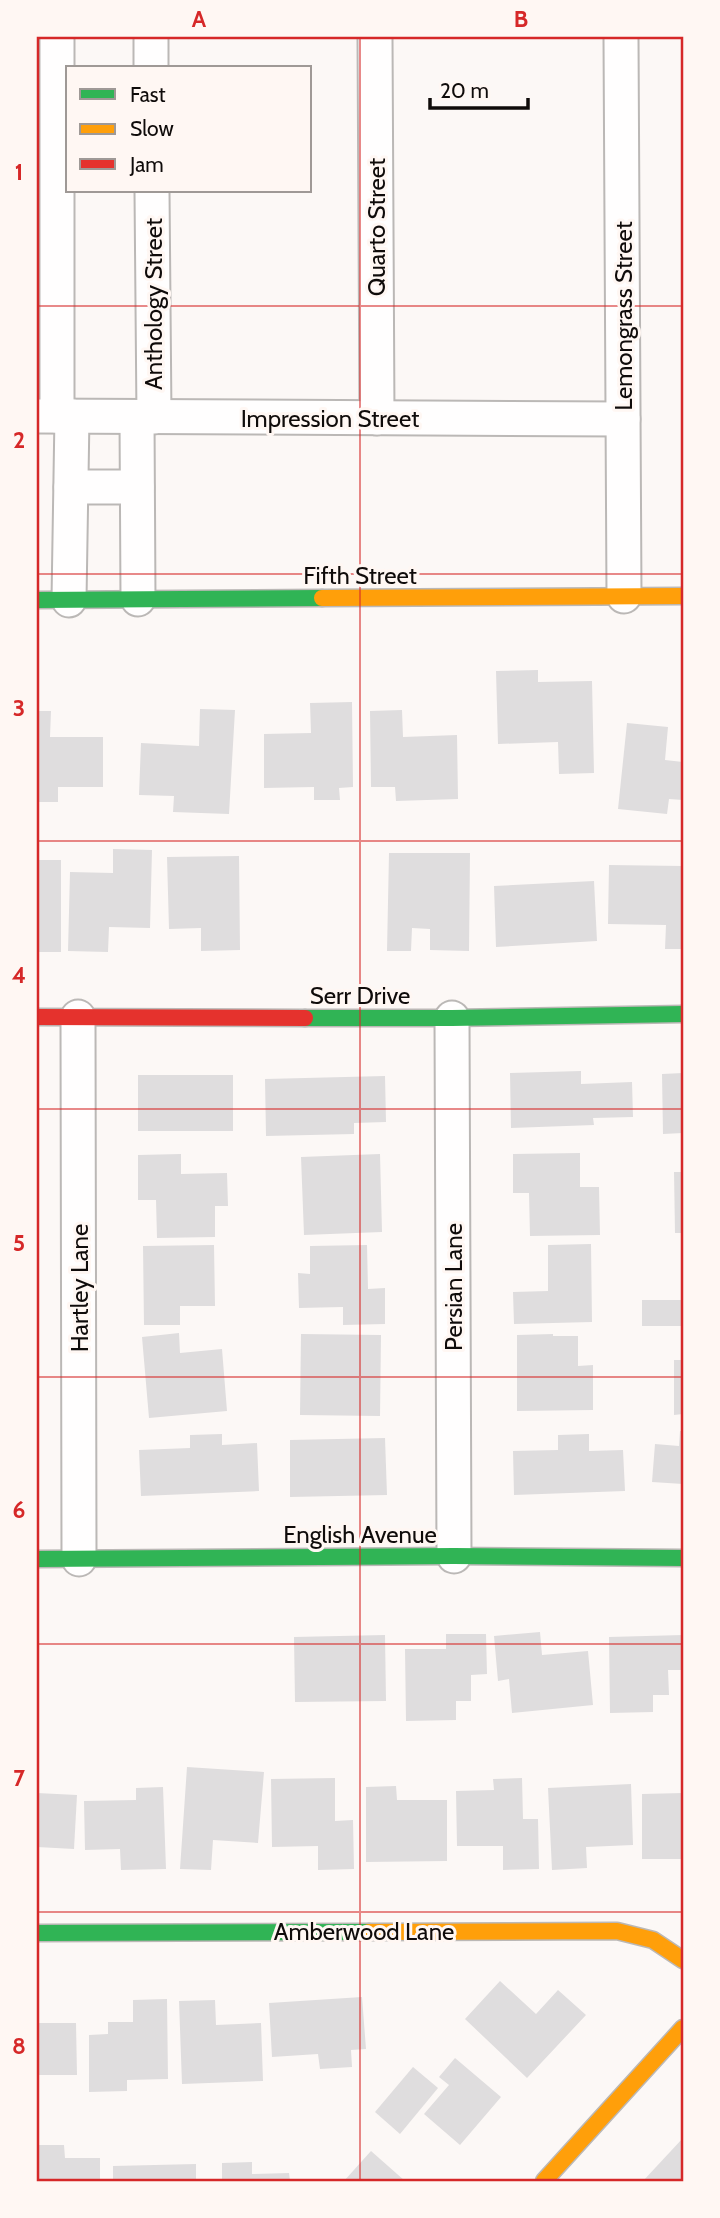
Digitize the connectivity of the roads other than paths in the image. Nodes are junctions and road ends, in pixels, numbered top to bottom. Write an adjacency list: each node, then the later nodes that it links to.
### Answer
1 (57, 37): 7 (street)
2 (151, 37): 5 (street)
3 (375, 37): 9 (street, Quarto Street)
4 (621, 37): 10 (street, Lemongrass Street)
5 (151, 66)
6 (152, 192): 8 (street, Anthology Street)
7 (55, 416): 8 (street, Impression Street); 11 (street)
8 (145, 417): 9 (street, Impression Street); 12 (street, Anthology Street)
9 (377, 418): 10 (street, Impression Street)
10 (623, 419): 13 (street, Lemongrass Street)
11 (71, 487): 12 (street); 17 (street)
12 (137, 487): 15 (street, Anthology Street)
13 (624, 596): 14 (street, Fifth Street); 15 (street, Fifth Street)
14 (683, 596)
15 (138, 599): 17 (street, Fifth Street)
16 (37, 600): 17 (street, Fifth Street)
17 (69, 600)
18 (683, 1014): 21 (street, Serr Drive)
19 (37, 1017): 20 (street, Serr Drive)
20 (78, 1017): 21 (street, Serr Drive); 25 (street, Hartley Lane)
21 (453, 1018): 22 (street, Persian Lane)
22 (454, 1556): 23 (street, English Avenue); 25 (street, English Avenue)
23 (683, 1558)
24 (37, 1559): 25 (street, English Avenue)
25 (79, 1559)
26 (37, 1933): 27 (street, Amberwood Lane)
27 (683, 1960)
28 (681, 2034): 29 (street)
29 (544, 2181)

